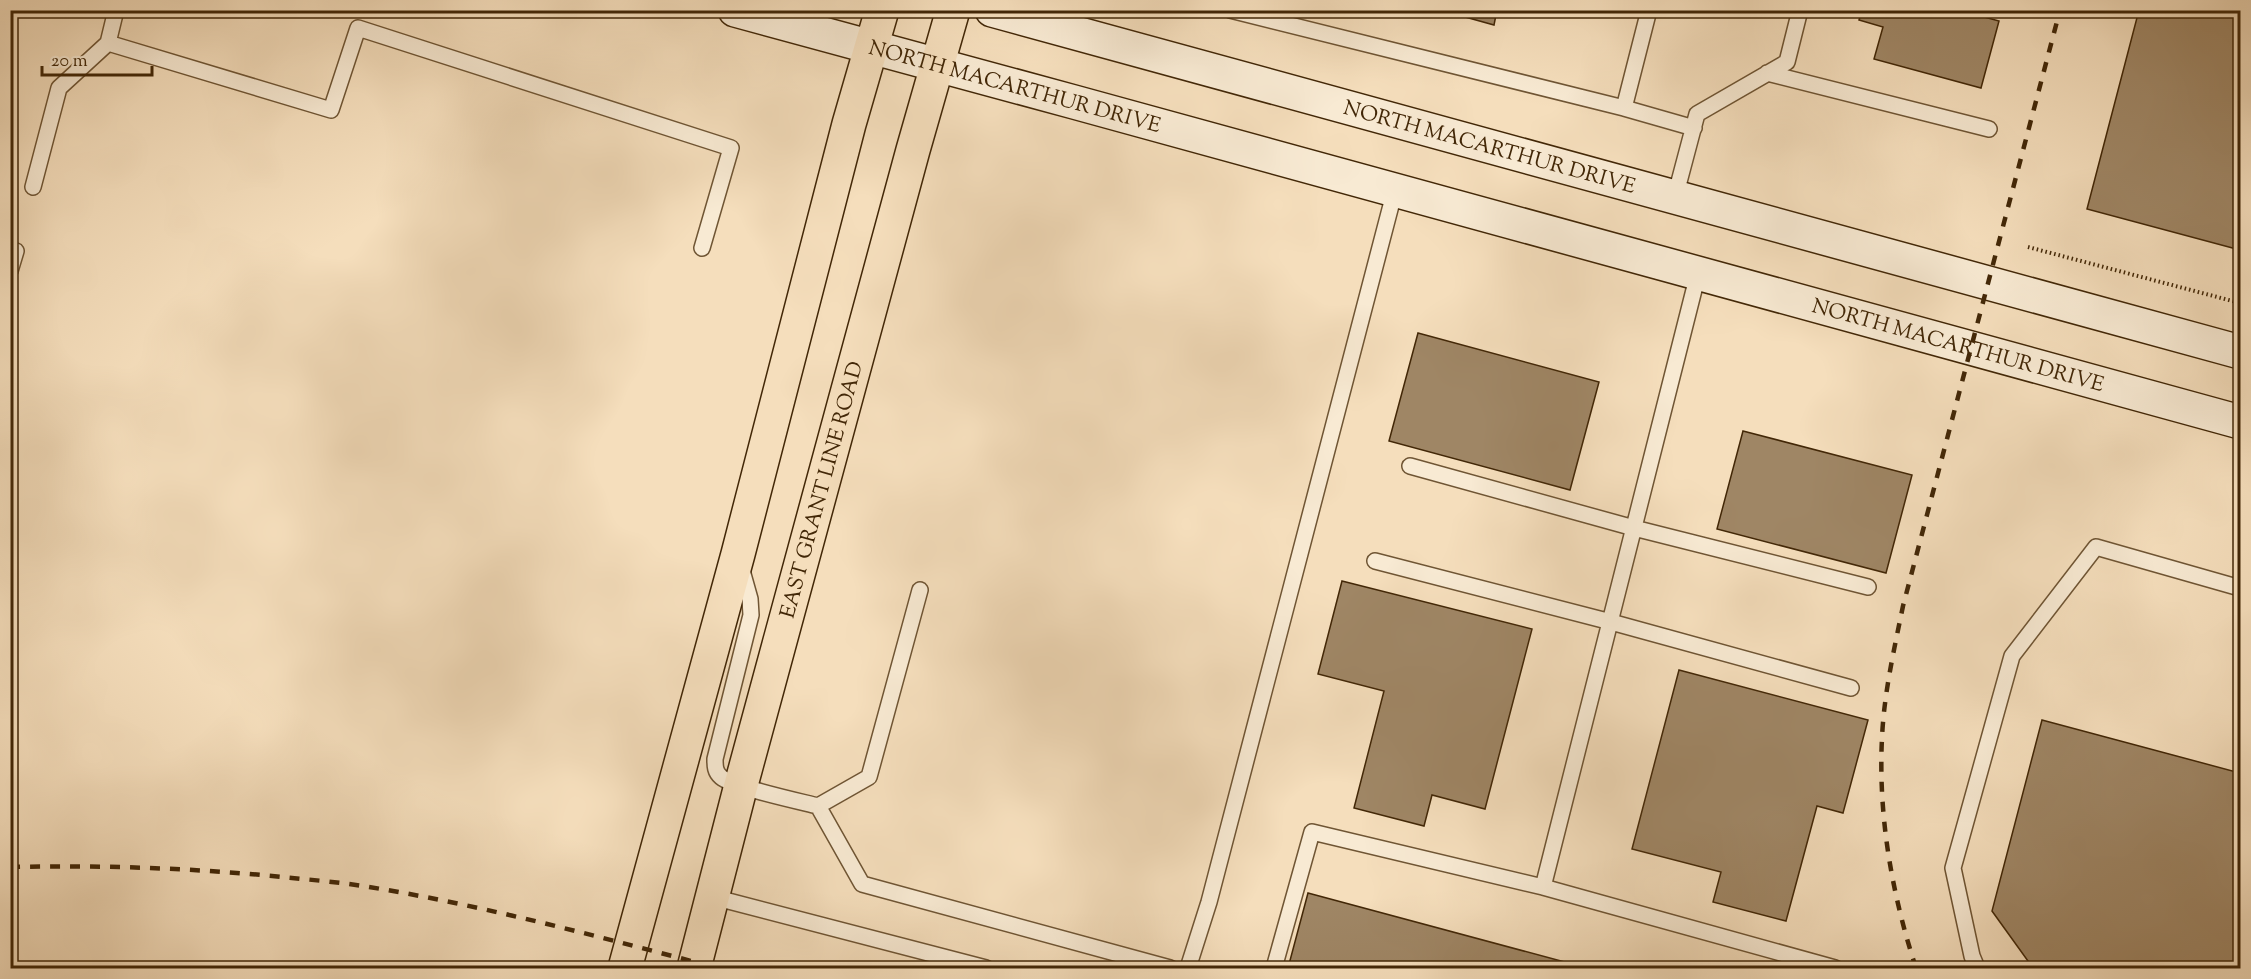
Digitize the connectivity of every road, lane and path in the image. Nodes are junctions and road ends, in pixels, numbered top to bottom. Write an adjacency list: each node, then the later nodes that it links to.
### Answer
1 (116, 10): 9 (lane)
2 (735, 10): 10 (main road, NORTH MACARTHUR DRIVE)
3 (882, 10): 10 (main road)
4 (953, 10): 11 (main road, EAST GRANT LINE ROAD)
5 (992, 10): 18 (main road, NORTH MACARTHUR DRIVE)
6 (1230, 10): 13 (lane)
7 (1649, 10): 13 (lane)
8 (1800, 10): 12 (lane)
9 (108, 43): 16 (lane); 20 (lane)
10 (872, 47): 11 (main road, NORTH MACARTHUR DRIVE); 29 (main road)
11 (938, 65): 17 (main road, NORTH MACARTHUR DRIVE); 36 (main road, EAST GRANT LINE ROAD)
12 (1767, 73): 14 (lane); 15 (lane)
13 (1624, 108): 14 (lane)
14 (1694, 128): 18 (lane)
15 (1989, 129)
16 (33, 187)
17 (1395, 190): 22 (main road, NORTH MACARTHUR DRIVE); 44 (lane)
18 (1675, 197): 25 (main road, NORTH MACARTHUR DRIVE)
19 (2028, 246): 24 (path)
20 (702, 248)
21 (16, 250): 23 (lane)
22 (1686, 270): 26 (main road, NORTH MACARTHUR DRIVE); 28 (lane)
23 (10, 271)
24 (2241, 303)
25 (2241, 352)
26 (2241, 422)
27 (1410, 466): 28 (lane)
28 (1634, 528): 31 (lane); 34 (lane)
29 (738, 554): 36 (lane); 40 (main road)
30 (1375, 561): 34 (lane)
31 (1868, 587)
32 (2241, 588): 47 (lane)
33 (920, 590): 37 (lane)
34 (1611, 622): 35 (lane); 38 (lane)
35 (1851, 688)
36 (741, 785): 37 (lane); 39 (main road, EAST GRANT LINE ROAD)
37 (818, 806): 43 (lane)
38 (1543, 887): 45 (lane); 46 (lane)
39 (713, 897): 41 (main road, EAST GRANT LINE ROAD); 42 (lane)
40 (625, 969)
41 (694, 969)
42 (986, 969)
43 (1170, 969)
44 (1188, 969)
45 (1274, 969)
46 (1835, 969)
47 (1977, 969)

